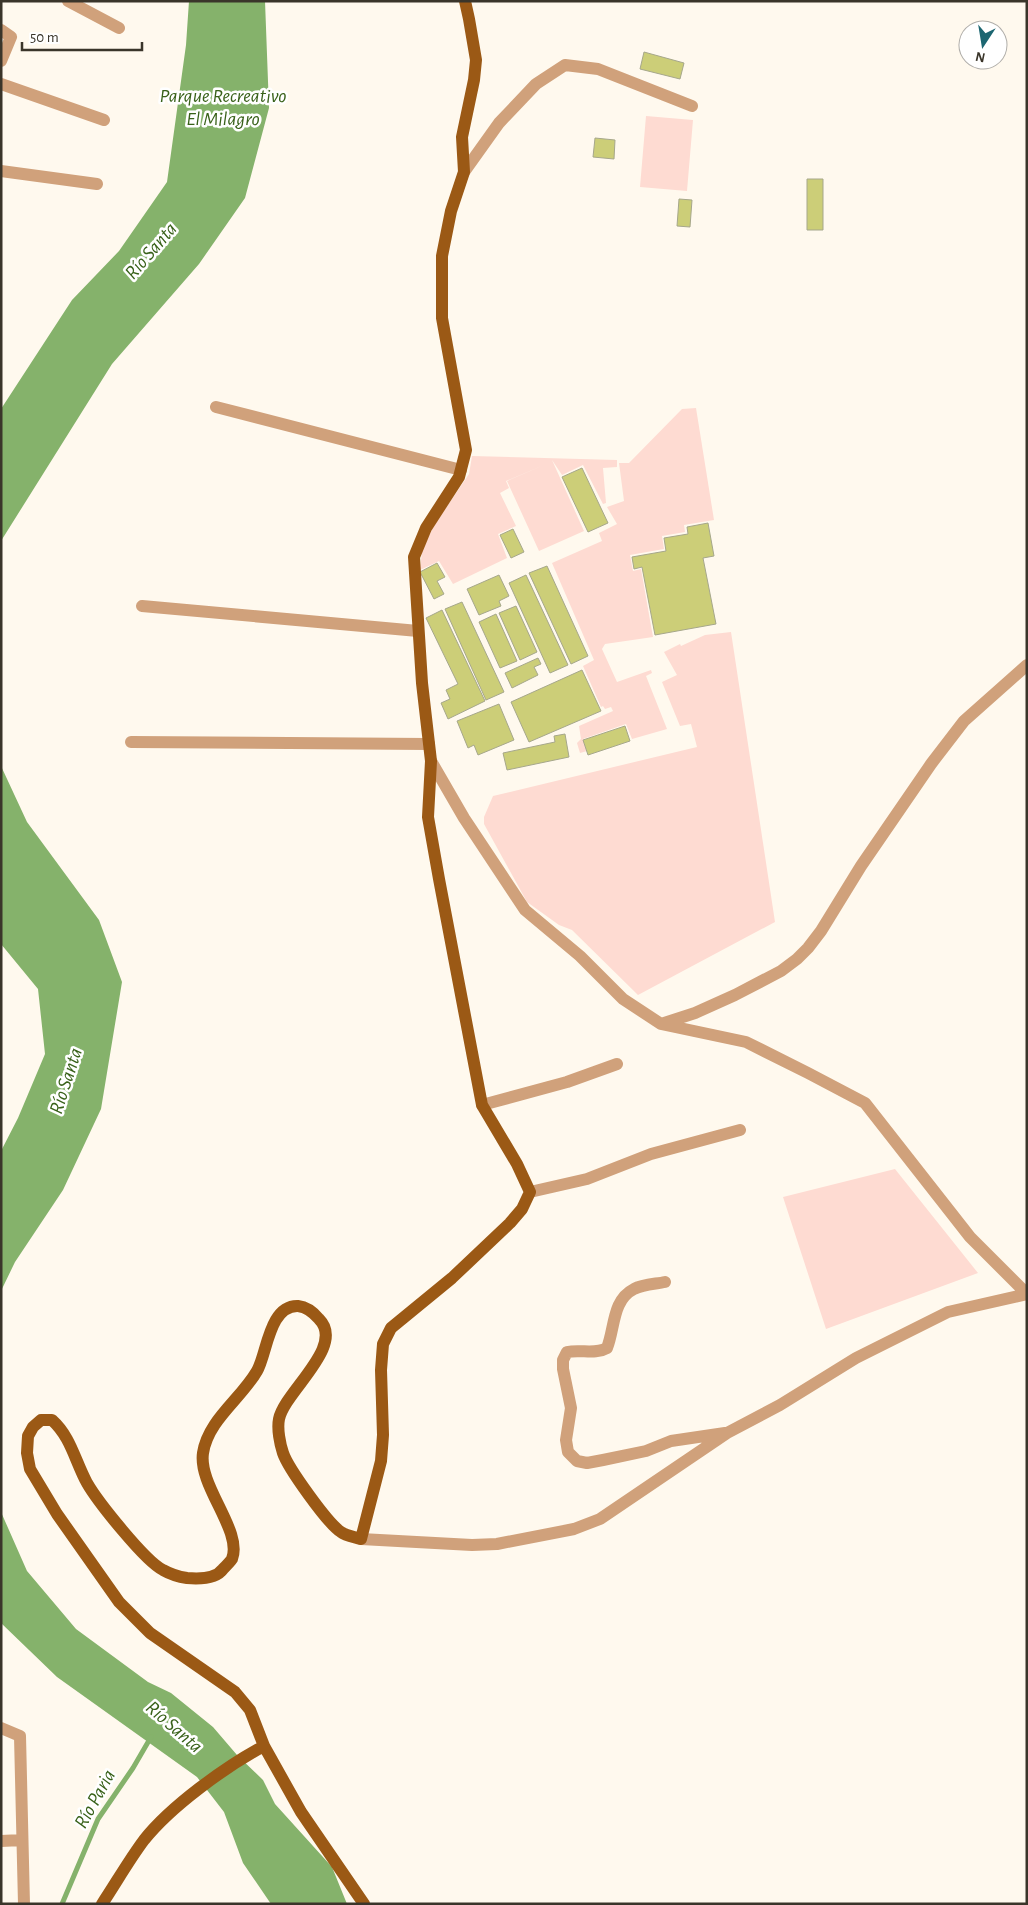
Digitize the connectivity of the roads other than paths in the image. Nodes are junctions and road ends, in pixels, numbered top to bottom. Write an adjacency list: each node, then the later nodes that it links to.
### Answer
1 (68, 1): 3 (street)
2 (465, 1): 10 (main road)
3 (119, 28)
4 (1, 30): 5 (street)
5 (1, 61)
6 (1, 84): 8 (street)
7 (692, 106): 10 (street)
8 (104, 120)
9 (1, 171): 11 (street)
10 (464, 172): 13 (main road)
11 (97, 184)
12 (216, 407): 13 (street)
13 (461, 470): 15 (main road)
14 (142, 606): 15 (street)
15 (418, 630): 18 (main road)
16 (1027, 665): 20 (street)
17 (131, 742): 18 (street)
18 (429, 744): 19 (main road)
19 (431, 761): 20 (street); 22 (main road)
20 (660, 1024): 26 (street)
21 (617, 1064): 22 (street)
22 (482, 1105): 24 (main road)
23 (740, 1130): 24 (street)
24 (530, 1192): 28 (main road)
25 (665, 1282): 27 (street)
26 (1027, 1294): 27 (street)
27 (727, 1433): 28 (street)
28 (361, 1539): 30 (main road)
29 (1, 1728): 31 (street)
30 (264, 1746): 34 (main road); 35 (main road)
31 (22, 1840): 32 (street); 33 (street)
32 (1, 1841)
33 (24, 1904)
34 (102, 1904)
35 (364, 1904)

